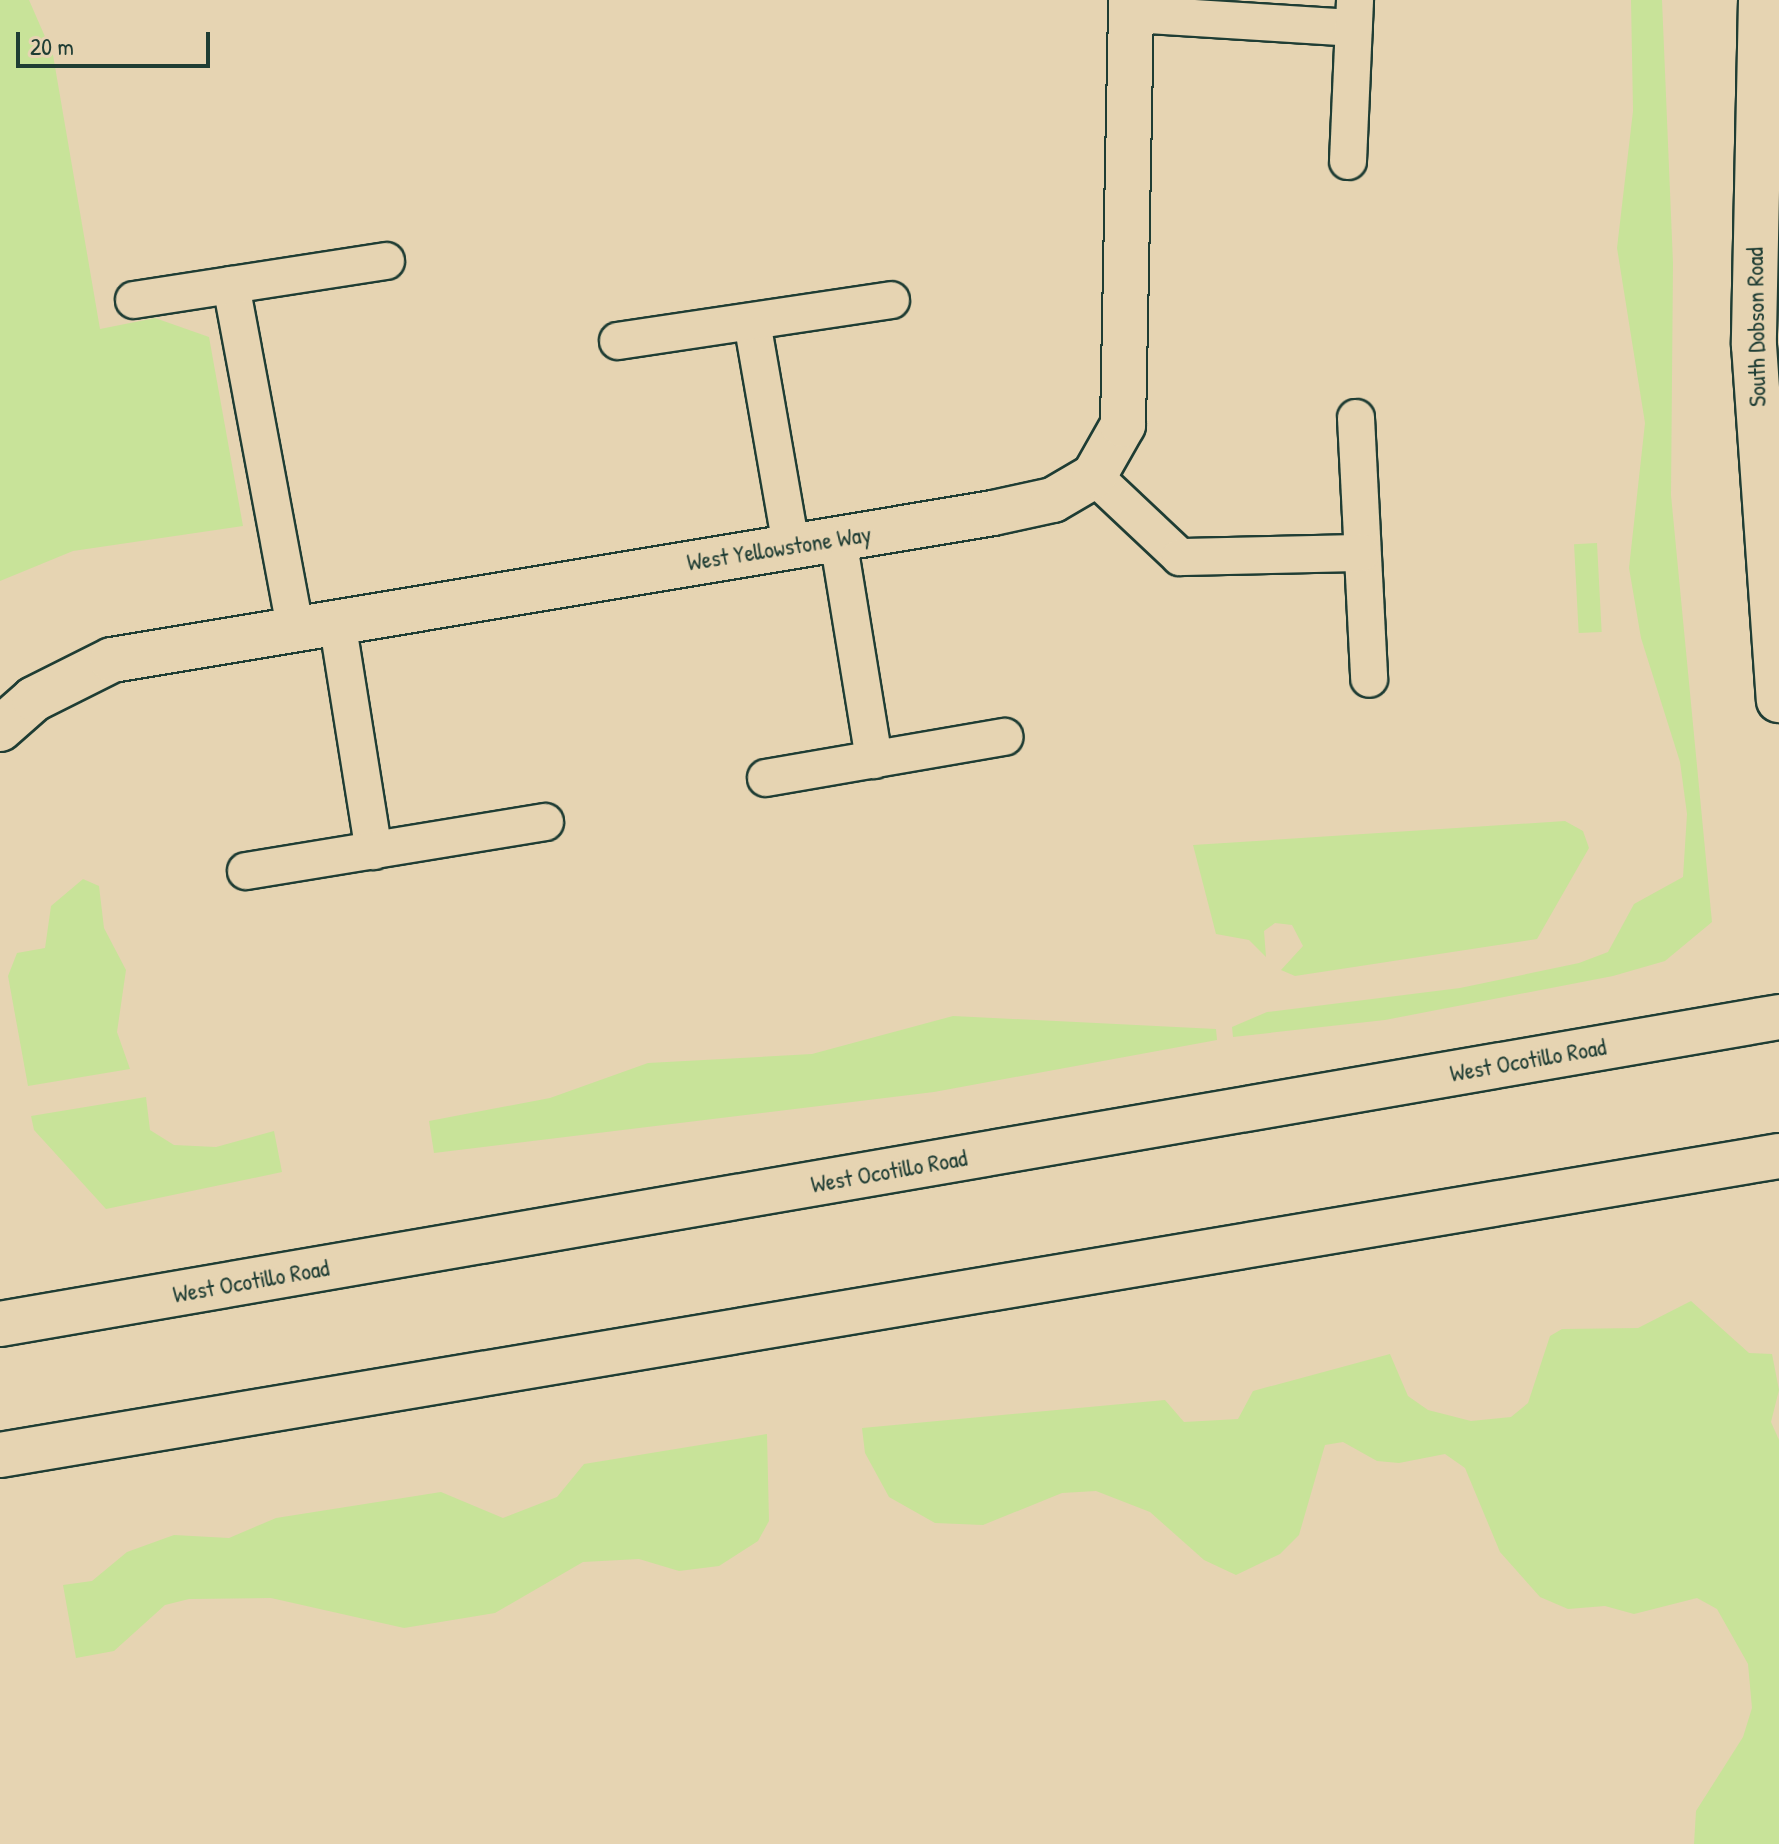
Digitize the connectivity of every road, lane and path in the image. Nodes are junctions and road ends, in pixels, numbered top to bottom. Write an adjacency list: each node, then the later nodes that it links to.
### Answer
1 (1761, 0): 19 (main road, South Dobson Road)
2 (1131, 7): 3 (lane); 12 (main road)
3 (1354, 14): 4 (lane)
4 (1348, 161)
5 (386, 261): 6 (lane)
6 (231, 285): 7 (lane); 17 (lane)
7 (134, 300)
8 (891, 300): 9 (lane)
9 (752, 322): 10 (lane); 14 (lane)
10 (618, 341)
11 (1356, 418): 15 (lane)
12 (1094, 476): 13 (main road, West Yellowstone Way); 15 (lane)
13 (838, 539): 14 (main road, West Yellowstone Way); 22 (lane)
14 (791, 546): 16 (main road, West Yellowstone Way)
15 (1361, 553): 18 (lane)
16 (337, 621): 17 (main road, West Yellowstone Way); 25 (lane)
17 (295, 628): 20 (main road, West Yellowstone Way)
18 (1369, 679)
19 (1779, 700)
20 (0, 729)
21 (1004, 737): 22 (lane)
22 (874, 760): 23 (lane)
23 (766, 778)
24 (545, 822): 25 (lane)
25 (374, 851): 26 (lane)
26 (246, 871)
27 (1779, 1017): 29 (main road, West Ocotillo Road)
28 (1779, 1156): 30 (main road)
29 (0, 1324)
30 (0, 1455)

